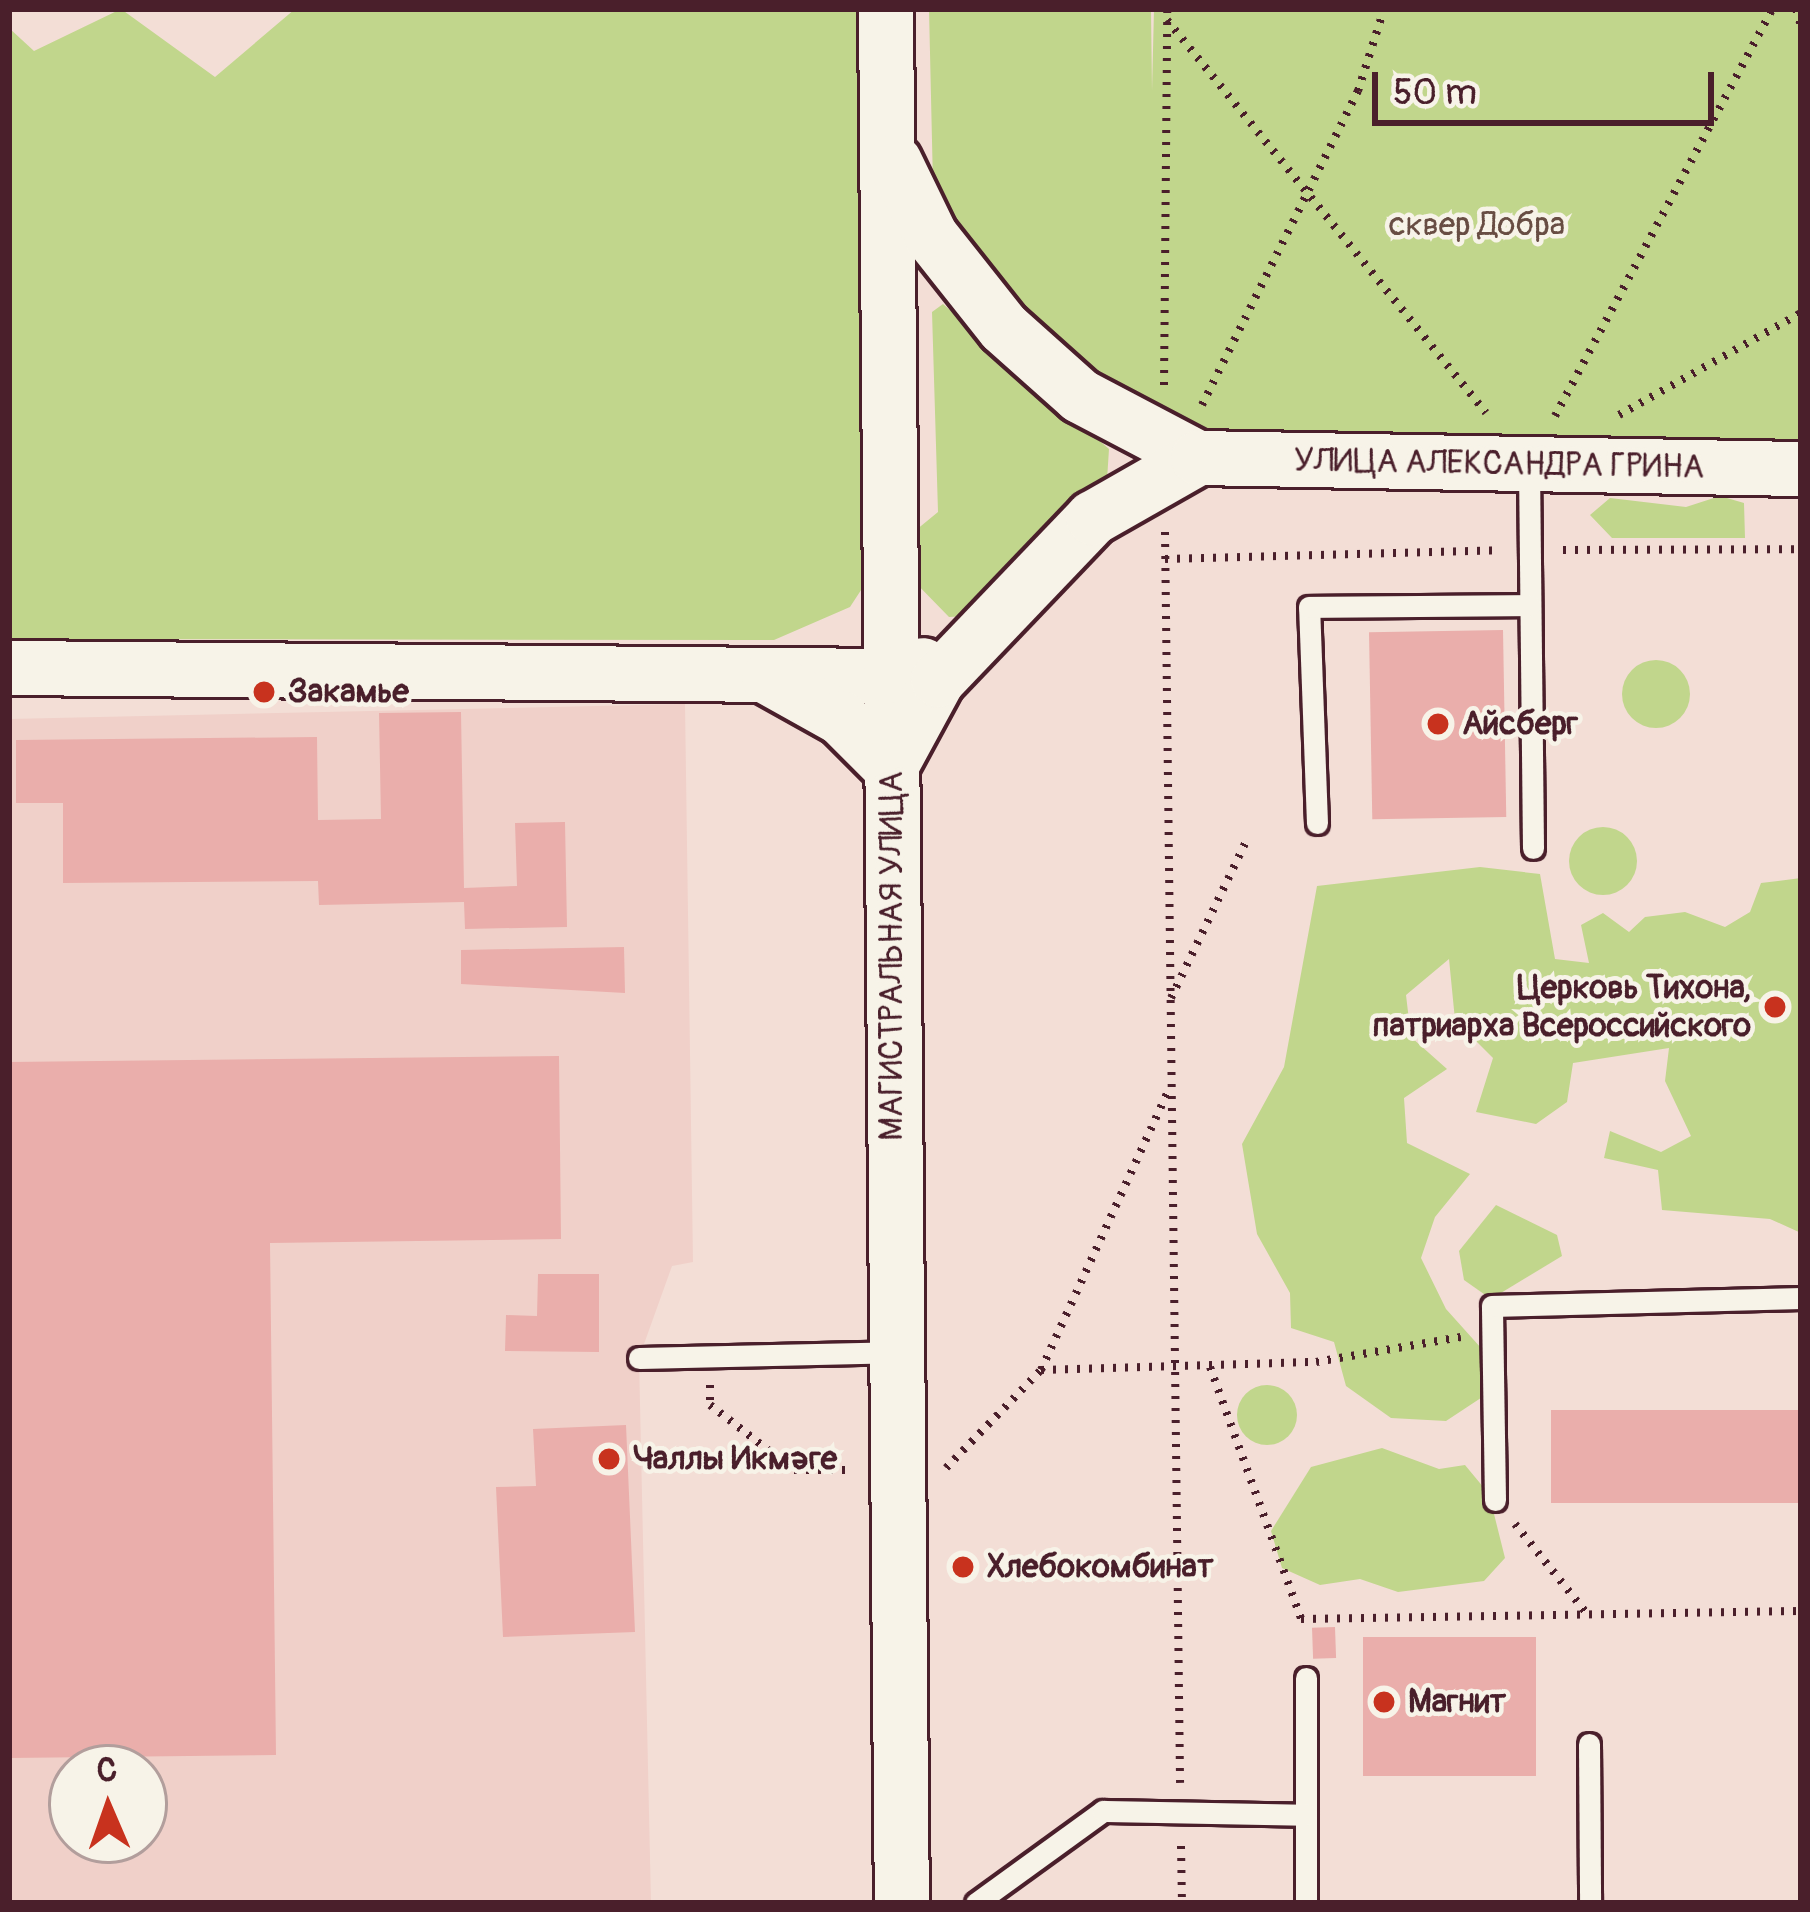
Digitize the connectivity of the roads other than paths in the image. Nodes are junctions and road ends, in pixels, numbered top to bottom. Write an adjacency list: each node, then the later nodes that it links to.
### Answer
1 (886, 9): 2 (main road, МАГИСТРАЛЬНАЯ УЛИЦА)
2 (887, 140): 3 (main road); 6 (main road, МАГИСТРАЛЬНАЯ УЛИЦА)
3 (1182, 440): 4 (main road, УЛИЦА АЛЕКСАНДРА ГРИНА); 8 (main road)
4 (1529, 465): 5 (main road, УЛИЦА АЛЕКСАНДРА ГРИНА); 7 (lane)
5 (1801, 469)
6 (889, 576): 10 (main road); 11 (main road, МАГИСТРАЛЬНАЯ УЛИЦА)
7 (1529, 605): 13 (lane); 14 (lane)
8 (1001, 611): 11 (main road); 12 (main road)
9 (9, 668): 10 (main road)
10 (758, 672): 11 (main road); 12 (main road)
11 (890, 676): 12 (main road, МАГИСТРАЛЬНАЯ УЛИЦА)
12 (891, 768): 16 (main road, МАГИСТРАЛЬНАЯ УЛИЦА)
13 (1316, 824)
14 (1533, 848)
15 (1801, 1298): 18 (lane)
16 (895, 1352): 17 (lane); 22 (main road, МАГИСТРАЛЬНАЯ УЛИЦА)
17 (639, 1358)
18 (1495, 1500)
19 (1306, 1678): 21 (lane)
20 (1589, 1744): 25 (lane)
21 (1306, 1815): 23 (lane); 24 (lane)
22 (902, 1903)
23 (976, 1903)
24 (1306, 1903)
25 (1590, 1903)

